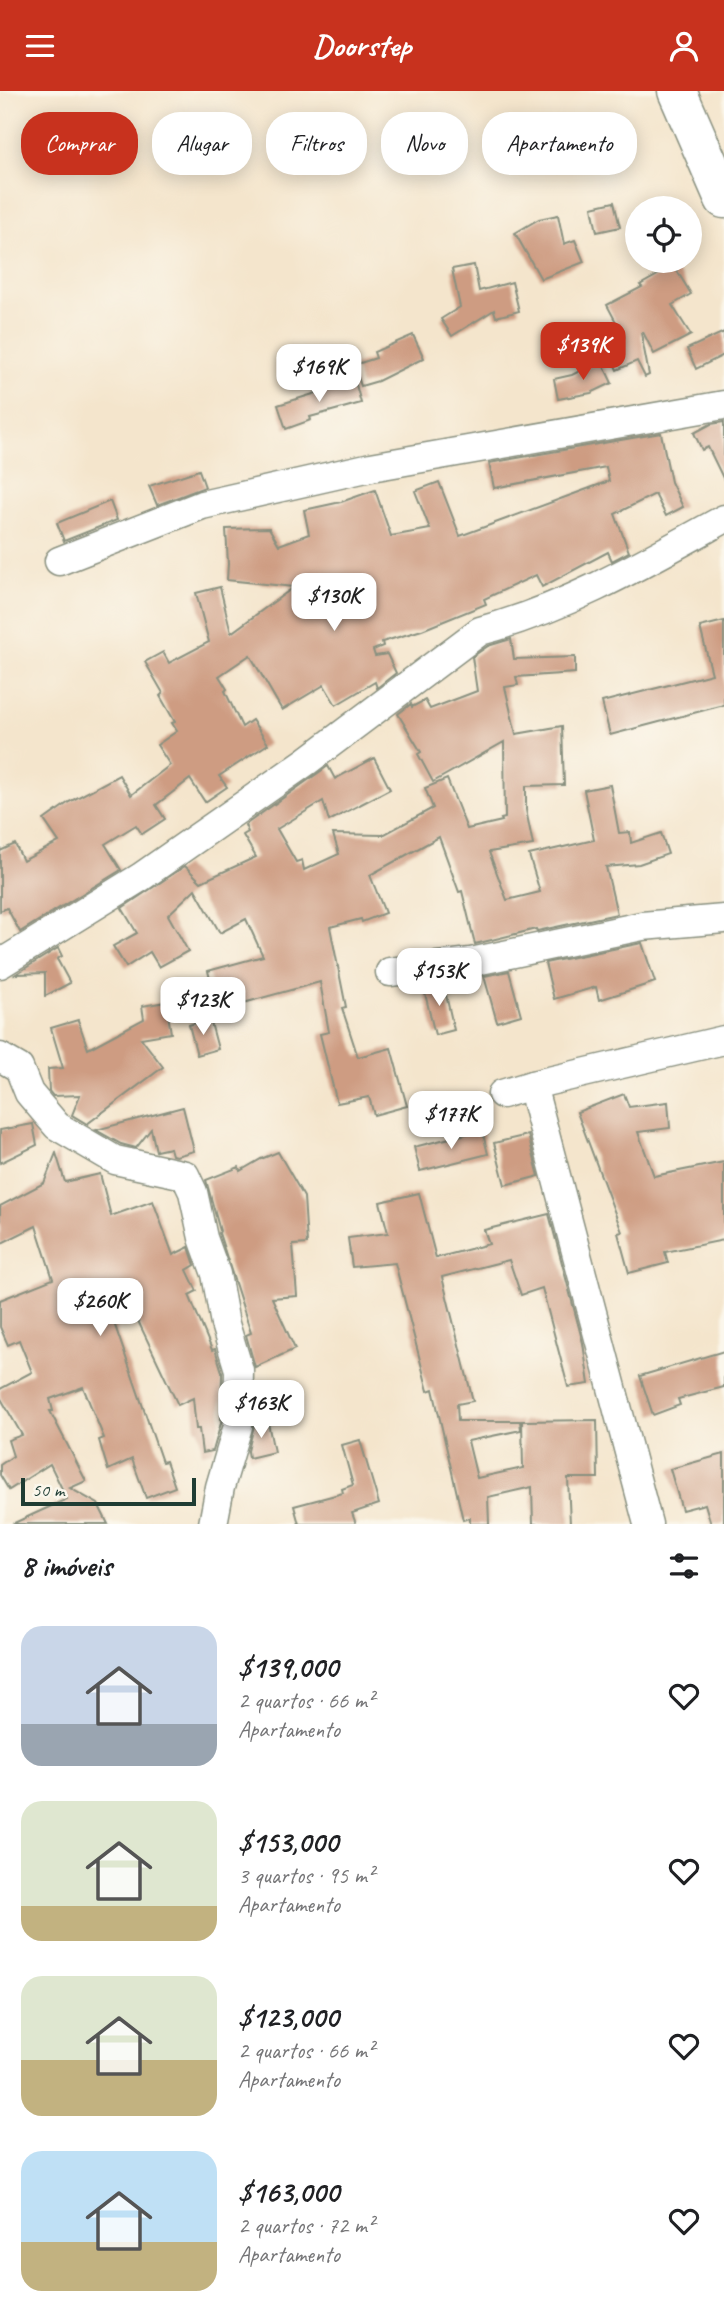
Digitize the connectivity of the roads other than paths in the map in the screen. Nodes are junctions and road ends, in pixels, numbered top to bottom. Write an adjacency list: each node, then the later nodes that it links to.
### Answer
1 (677, 91): 2 (highway)
2 (724, 199)
3 (724, 405): 5 (street)
4 (724, 519): 7 (street)
5 (59, 561)
6 (724, 919): 8 (street)
7 (0, 964)
8 (390, 972)
9 (724, 1040): 11 (street)
10 (0, 1057): 13 (street)
11 (532, 1085): 12 (street); 14 (street)
12 (502, 1094)
13 (213, 1524)
14 (648, 1524)

